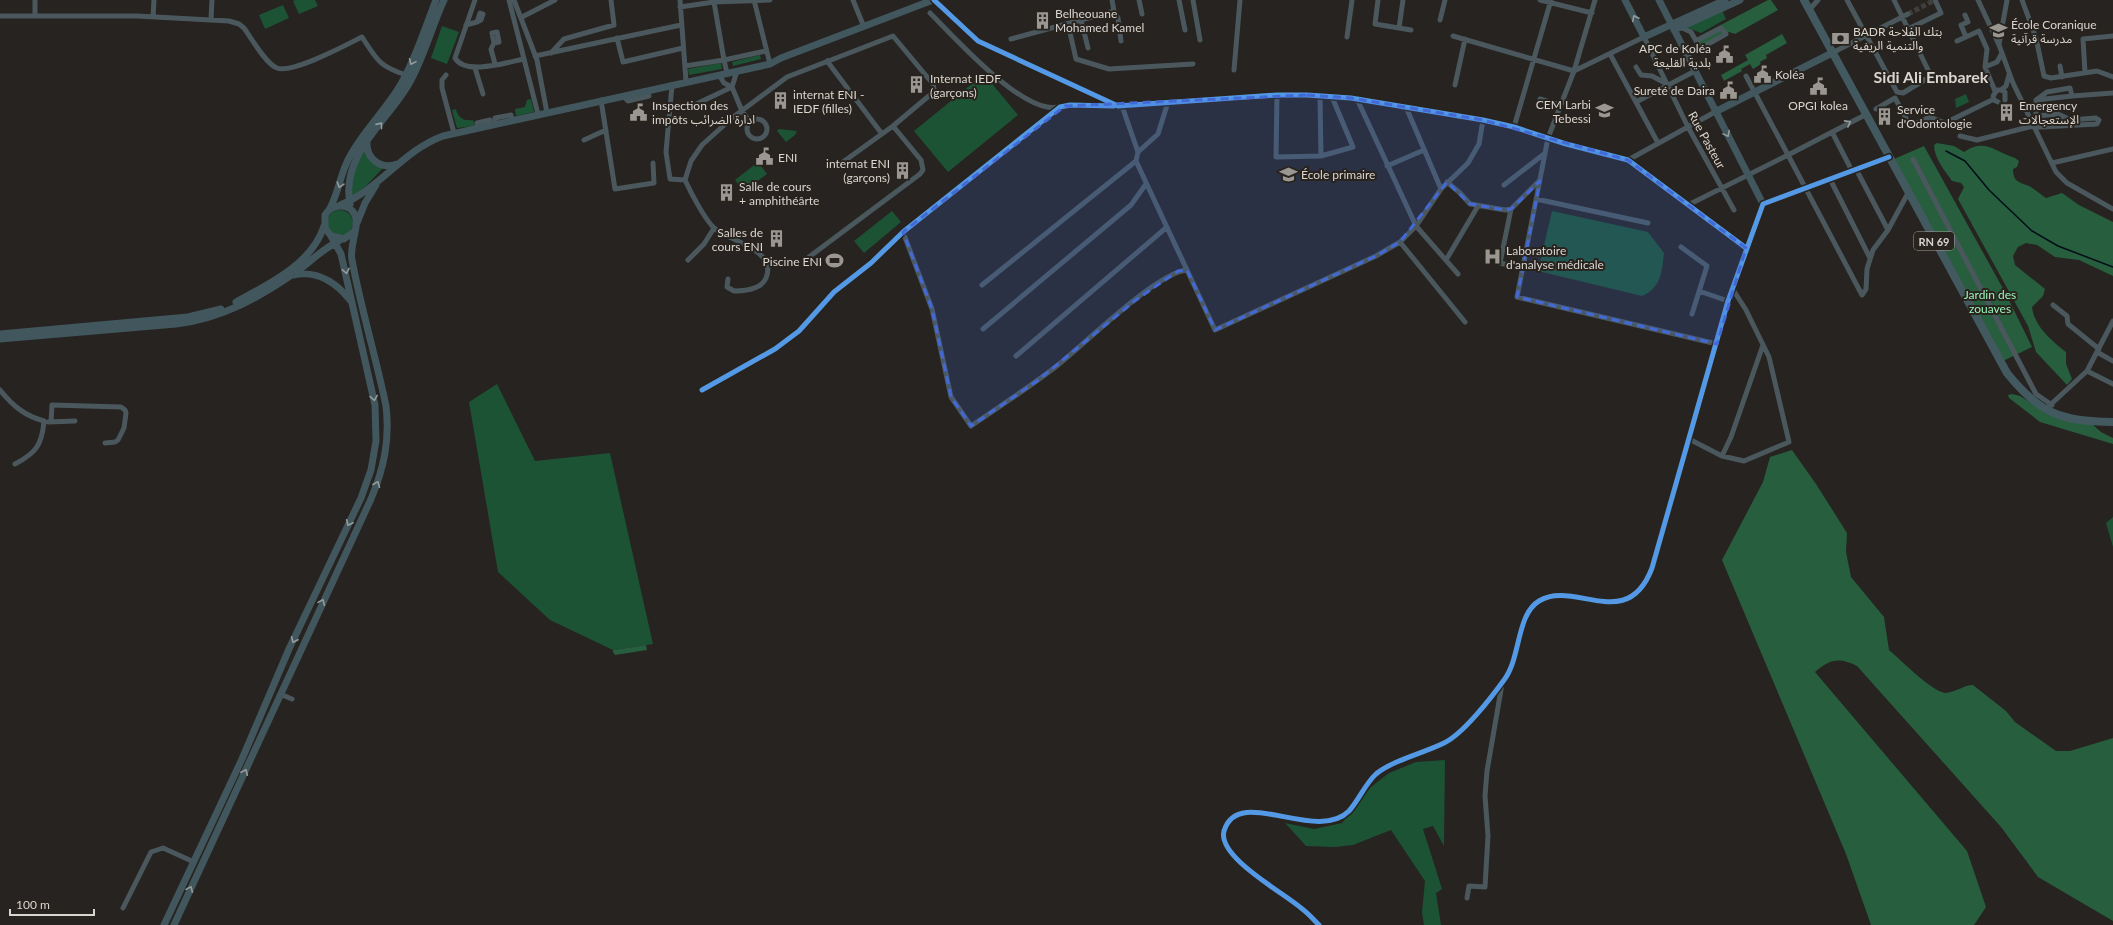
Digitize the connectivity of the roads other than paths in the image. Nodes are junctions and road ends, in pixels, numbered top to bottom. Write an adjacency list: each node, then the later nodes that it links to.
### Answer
1 (35, 0): 47 (street)
2 (154, 0): 51 (street)
3 (212, 0): 53 (street)
4 (436, 0): 108 (main road, one-way to 108)
5 (444, 0): 160 (main road, one-way to 5)
6 (475, 0): 58 (street)
7 (509, 0): 89 (street)
8 (514, 0): 52 (street)
9 (555, 0): 52 (street)
10 (611, 0): 84 (street)
11 (680, 0): 41 (street)
12 (770, 0): 38 (street)
13 (854, 0): 60 (street)
14 (934, 0): 60 (main road); 137 (street)
15 (1112, 0): 43 (street)
16 (1139, 0): 46 (street)
17 (1179, 0): 64 (street)
18 (1193, 0): 75 (street)
19 (1240, 0): 101 (street)
20 (1352, 0): 69 (street)
21 (1378, 0): 62 (street)
22 (1403, 0): 62 (street)
23 (1445, 0): 55 (street)
24 (1540, 0): 39 (street)
25 (1595, 0): 45 (street)
26 (1625, 0): 70 (main road, one-way to 26)
27 (1659, 0): 61 (main road)
28 (1725, 0): 61 (main road)
29 (1740, 0): 61 (main road)
30 (1804, 0): 42 (main road, RN 69)
31 (1818, 0): 42 (street)
32 (1847, 0): 67 (street)
33 (1894, 0): 48 (street)
34 (1934, 0): 63 (street)
35 (1978, 0): 80 (street)
36 (2007, 0): 80 (street)
37 (2022, 0): 112 (street)
38 (755, 1): 40 (street); 83 (street)
39 (1550, 1): 45 (street); 91 (street)
40 (714, 2): 41 (street); 90 (street)
41 (680, 7): 59 (street)
42 (1810, 10): 87 (main road, RN 69)
43 (1114, 11): 54 (street); 76 (street)
44 (930, 13): 138 (street)
45 (1592, 13): 103 (street)
46 (1142, 14)
47 (35, 15): 50 (street); 51 (street)
48 (1905, 15): 63 (street); 67 (street)
49 (1965, 15): 71 (street)
50 (0, 16)
51 (153, 17): 53 (street)
52 (522, 18): 88 (street)
53 (211, 19): 108 (street)
54 (1081, 20): 57 (street); 82 (street)
55 (1440, 20)
56 (476, 22): 58 (street)
57 (1068, 24): 73 (street); 95 (street)
58 (466, 25): 100 (street)
59 (681, 25): 72 (street); 81 (street)
60 (864, 27): 94 (main road)
61 (1675, 27): 70 (main road); 77 (street); 104 (main road)
62 (1399, 28): 65 (street)
63 (1908, 29): 67 (street)
64 (1185, 30)
65 (1411, 30)
66 (1454, 36): 74 (street)
67 (1867, 36): 87 (street)
68 (2113, 36): 106 (street)
69 (1347, 37)
70 (1644, 37): 86 (street); 115 (street, Rue Pasteur)
71 (1966, 37): 78 (street); 99 (street)
72 (617, 38): 81 (street); 84 (street)
73 (1011, 39)
74 (1465, 39): 91 (street); 117 (street)
75 (1200, 40)
76 (1121, 41)
77 (1696, 41): 77 (street)
78 (1957, 41)
79 (494, 43): 93 (street)
80 (1999, 45): 85 (street)
81 (683, 48): 96 (street)
82 (1088, 48)
83 (766, 51): 90 (street); 94 (street)
84 (551, 53): 88 (street)
85 (2002, 53): 99 (street); 105 (street)
86 (1610, 54): 103 (street); 134 (street)
87 (1832, 54): 122 (main road); 145 (main road, RN 69)
88 (535, 56): 143 (street)
89 (524, 59): 93 (street); 144 (street)
90 (724, 60): 96 (street); 107 (street)
91 (1534, 60): 103 (street); 151 (street)
92 (827, 61): 141 (street); 149 (street); 156 (street)
93 (495, 64): 100 (street)
94 (770, 64): 102 (main road)
95 (1193, 64)
96 (685, 66): 114 (street)
97 (1636, 66): 115 (street)
98 (2060, 66): 112 (street)
99 (1985, 67): 121 (street)
100 (474, 68): 124 (street)
101 (1234, 70)
102 (737, 71): 107 (main road); 118 (street)
103 (1574, 71): 135 (street)
104 (1695, 71): 115 (street); 142 (main road)
105 (2008, 71): 119 (street); 120 (street)
106 (2085, 72): 112 (street); 113 (street)
107 (727, 73): 110 (main road)
108 (406, 75): 200 (main road, one-way to 200)
109 (446, 75): 155 (street)
110 (719, 75): 114 (main road); 118 (street)
111 (1746, 76): 122 (street)
112 (2062, 76)
113 (2113, 77)
114 (686, 81): 116 (main road)
115 (1666, 84): 134 (street); 152 (street, Rue Pasteur)
116 (672, 85): 130 (main road); 180 (street)
117 (1455, 85)
118 (732, 88): 136 (street); 141 (street)
119 (2001, 90): 120 (street); 121 (street)
120 (2016, 90): 150 (street)
121 (1995, 91): 140 (street)
122 (1755, 92): 142 (main road); 166 (street)
123 (2113, 93): 127 (street)
124 (483, 94)
125 (1277, 95): 126 (street); 133 (street); 167 (street)
126 (1320, 96): 128 (street); 167 (street)
127 (2072, 96): 132 (street); 132 (street)
128 (1332, 97): 129 (street); 167 (street)
129 (1357, 99): 139 (street); 175 (street)
130 (601, 100): 143 (main road); 153 (street)
131 (1540, 100): 135 (street)
132 (2036, 100): 147 (street)
133 (1168, 102): 137 (street); 164 (street)
134 (1636, 102): 161 (street)
135 (1560, 104): 158 (street)
136 (678, 106)
137 (1120, 106): 138 (street); 164 (street)
138 (1060, 107): 209 (street)
139 (1406, 107): 146 (street); 163 (street)
140 (1876, 109)
141 (742, 111): 148 (street); 180 (street)
142 (1715, 112): 152 (street); 178 (main road, one-way to 178)
143 (547, 113): 144 (main road)
144 (538, 114): 155 (main road)
145 (1865, 115): 154 (street, one-way to 145); 168 (main road, RN 69)
146 (1483, 120): 151 (street); 182 (street)
147 (2070, 120): 150 (street); 150 (street)
148 (750, 122)
149 (893, 126): 156 (street); 216 (street)
150 (2033, 126): 157 (street); 173 (street)
151 (1514, 127): 158 (street)
152 (1688, 127): 161 (street); 186 (street, Rue Pasteur)
153 (606, 130): 159 (street); 172 (street)
154 (1832, 132): 166 (street); 177 (street)
155 (454, 133): 174 (main road)
156 (882, 134): 176 (street)
157 (1960, 136)
158 (1548, 138): 165 (street); 170 (street)
159 (584, 140)
160 (368, 141): 174 (main road); 191 (main road)
161 (1658, 143): 170 (street)
162 (2113, 149): 173 (street)
163 (1424, 150): 175 (street); 188 (street)
164 (1138, 152): 171 (street)
165 (1544, 154): 181 (street); 185 (street)
166 (1788, 155): 178 (street); 187 (street)
167 (1321, 156)
168 (1889, 157): 177 (main road); 189 (main road, RN 69)
169 (1913, 159): 246 (street)
170 (1628, 160): 193 (street)
171 (1136, 161): 184 (street); 225 (street)
172 (653, 163)
173 (2052, 163): 197 (street)
174 (397, 164): 183 (main road)
175 (1387, 166): 204 (street)
176 (836, 168)
177 (1854, 170): 179 (main road); 207 (street)
178 (1749, 175): 186 (street); 192 (main road)
179 (1830, 179): 187 (main road); 217 (street)
180 (685, 180): 206 (street)
181 (1539, 181): 190 (street); 196 (street)
182 (1447, 182): 188 (street); 195 (street)
183 (377, 183): 191 (main road); 201 (main road)
184 (1146, 184): 205 (street); 234 (street)
185 (1504, 185)
186 (1722, 188): 193 (street); 199 (street, Rue Pasteur)
187 (1805, 188): 192 (main road); 217 (street)
188 (1441, 189): 204 (street)
189 (1908, 193): 207 (street); 247 (main road, RN 69)
190 (1536, 199): 202 (street); 220 (street)
191 (349, 201): 194 (main road); 198 (main road)
192 (1763, 204): 215 (main road)
193 (1688, 205): 215 (street)
194 (337, 206): 198 (main road); 200 (main road)
195 (1478, 206): 196 (street); 219 (street)
196 (1511, 209): 220 (street)
197 (2113, 209)
198 (351, 210): 201 (main road)
199 (1734, 210)
200 (327, 212): 203 (main road)
201 (357, 223): 208 (main road)
202 (1648, 223)
203 (324, 226): 210 (main road); 235 (main road)
204 (1416, 226): 213 (street); 219 (street)
205 (1167, 227): 221 (street); 240 (street)
206 (714, 228): 218 (street); 224 (street)
207 (1888, 230): 217 (street)
208 (355, 231): 211 (main road); 257 (main road, one-way to 208)
209 (903, 232): 221 (street); 245 (street)
210 (330, 236): 211 (main road); 212 (main road)
211 (344, 239): 212 (main road)
212 (336, 242): 223 (main road); 229 (main road, one-way to 229)
213 (1400, 242): 221 (street); 233 (street)
214 (1681, 247): 227 (street)
215 (1746, 248): 226 (main road)
216 (809, 257)
217 (1870, 258)
218 (688, 260)
219 (1446, 260): 222 (street)
220 (1522, 268): 237 (street)
221 (1187, 270)
222 (1458, 274)
223 (289, 276): 229 (main road); 236 (main road)
224 (728, 280)
225 (982, 285)
226 (1732, 288): 228 (main road); 238 (street)
227 (1699, 291): 228 (street); 231 (street)
228 (1728, 301): 237 (main road)
229 (352, 302): 259 (main road, one-way to 259)
230 (2053, 305): 239 (street)
231 (1692, 314)
232 (2113, 321): 239 (street)
233 (1465, 322)
234 (983, 329)
235 (0, 334)
236 (0, 339)
237 (1717, 344): 252 (main road)
238 (1762, 345): 254 (street); 254 (street)
239 (2098, 350): 241 (street); 242 (street)
240 (1016, 356)
241 (2113, 362)
242 (2087, 372): 243 (street); 246 (street)
243 (2113, 384)
244 (0, 390): 248 (street)
245 (702, 390)
246 (2052, 405): 247 (street)
247 (2044, 409): 251 (main road, RN 69)
248 (44, 421): 250 (street); 255 (street)
249 (75, 421): 250 (street)
250 (51, 422): 253 (street)
251 (2113, 422)
252 (1689, 439): 254 (street); 256 (main road)
253 (104, 443)
254 (1722, 456)
255 (14, 464)
256 (1503, 682): 260 (street); 264 (main road)
257 (280, 694): 258 (street); 263 (main road, one-way to 257)
258 (292, 699)
259 (194, 862): 261 (street); 262 (main road)
260 (1467, 898)
261 (123, 908)
262 (164, 925)
263 (174, 925)
264 (1319, 925)

